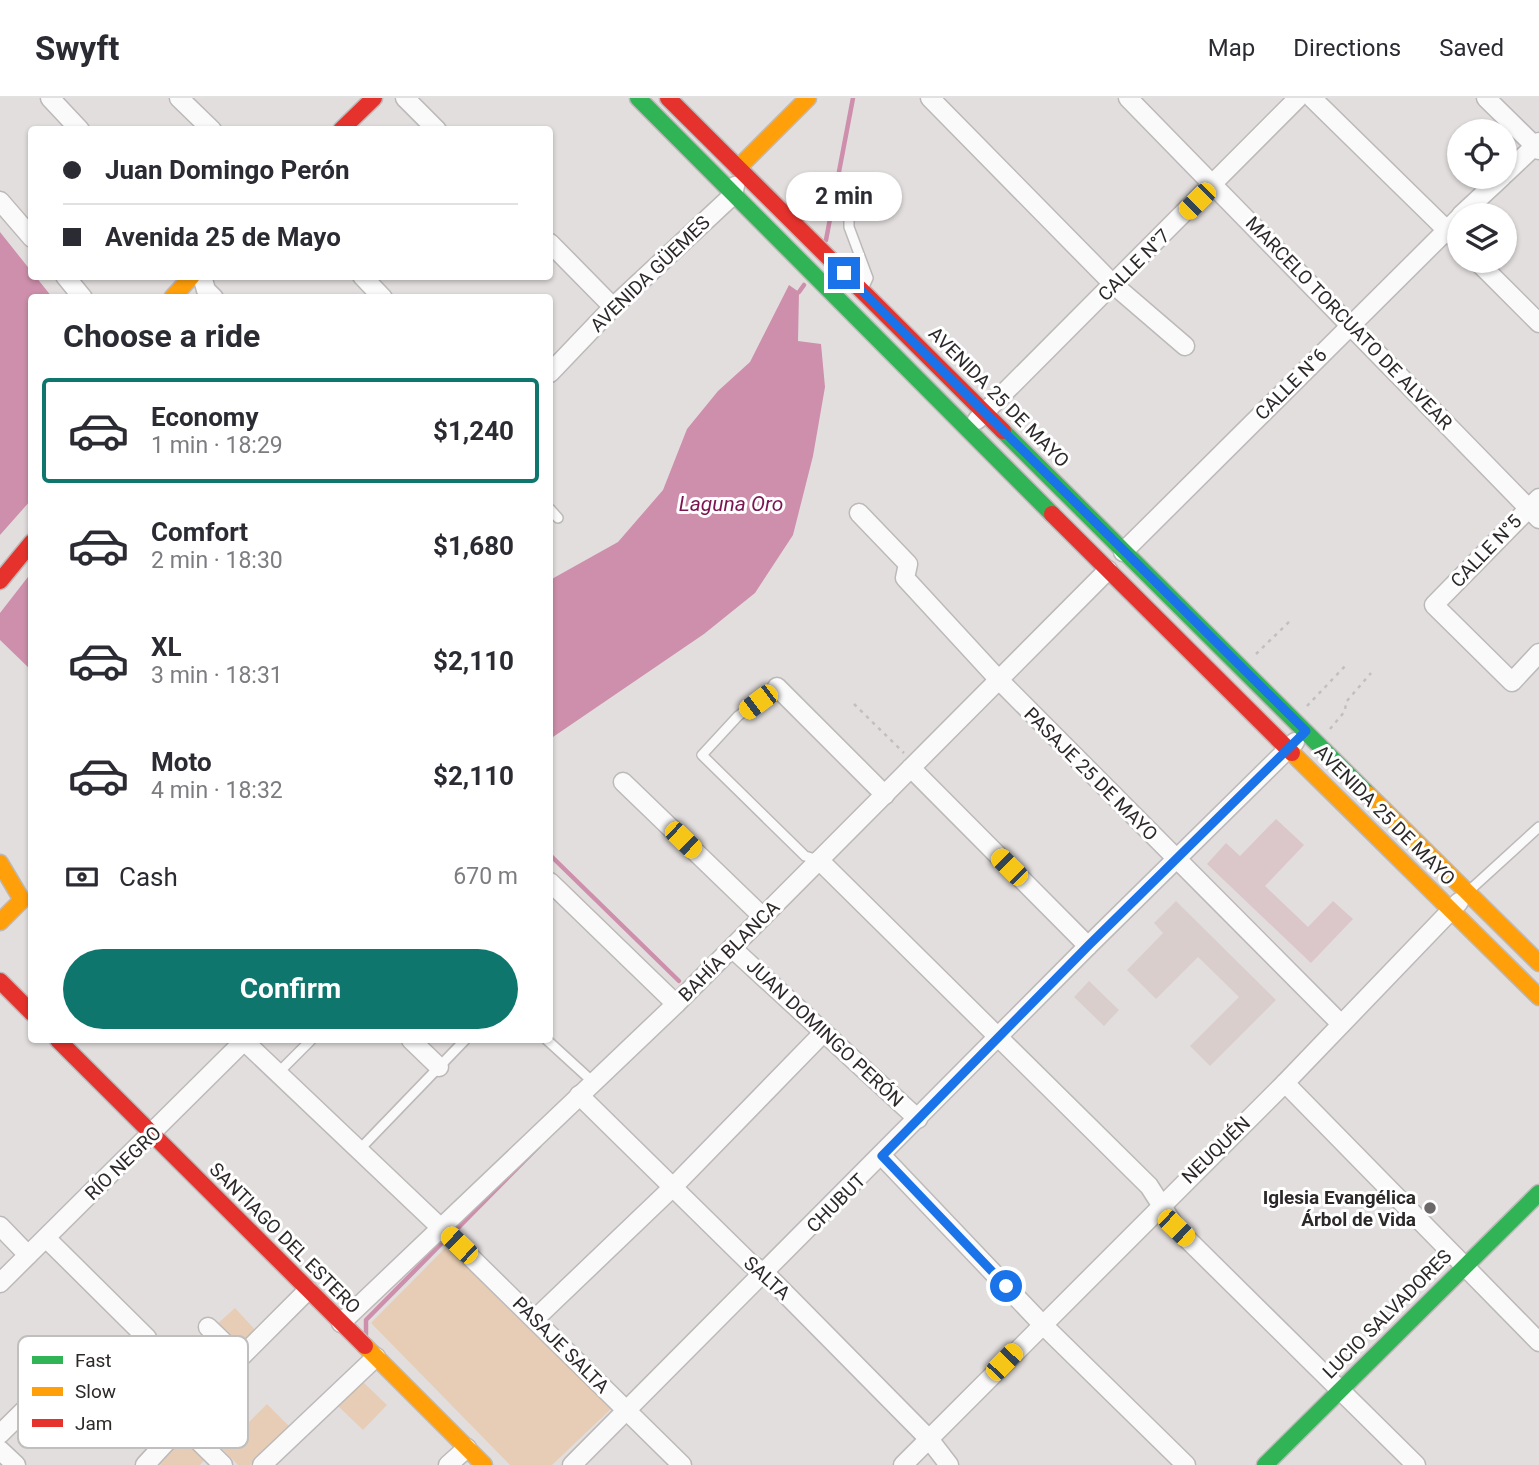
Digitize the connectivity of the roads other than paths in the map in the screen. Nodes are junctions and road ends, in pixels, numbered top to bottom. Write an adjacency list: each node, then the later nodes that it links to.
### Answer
1 (50, 98): 13 (street)
2 (179, 98): 14 (street)
3 (373, 98): 15 (main road)
4 (405, 98): 16 (street)
5 (638, 98): 23 (main road, AVENIDA 25 DE MAYO)
6 (668, 98): 19 (main road, AVENIDA 25 DE MAYO)
7 (807, 98): 19 (main road)
8 (930, 98): 33 (street)
9 (1128, 98): 21 (street, MARCELO TORCUATO DE ALVEAR)
10 (1298, 98): 21 (street, CALLE N°7)
11 (1312, 98): 26 (street)
12 (1486, 98): 17 (street)
13 (76, 126)
14 (208, 126)
15 (345, 126)
16 (433, 126)
17 (1538, 146): 18 (street, CALLE N°6)
18 (1517, 165)
19 (738, 169): 23 (street); 34 (main road, AVENIDA 25 DE MAYO)
20 (863, 181): 34 (lane)
21 (1214, 184): 33 (street, CALLE N°7); 40 (street, MARCELO TORCUATO DE ALVEAR)
22 (1490, 189): 25 (street, CALLE N°6)
23 (733, 195): 38 (street, AVENIDA GÜEMES); 44 (main road, AVENIDA 25 DE MAYO)
24 (0, 201): 27 (street)
25 (1474, 203)
26 (1446, 230): 40 (street, CALLE N°6)
27 (28, 233)
28 (553, 246): 38 (street)
29 (1489, 273): 39 (street)
30 (68, 280): 35 (street)
31 (188, 280): 36 (main road)
32 (366, 280): 37 (street)
33 (1114, 285): 41 (street); 43 (street, CALLE N°7)
34 (862, 290): 43 (main road, AVENIDA 25 DE MAYO)
35 (80, 294)
36 (176, 294)
37 (379, 294)
38 (613, 307): 42 (street, AVENIDA GÜEMES)
39 (1539, 323)
40 (1350, 324): 45 (street, MARCELO TORCUATO DE ALVEAR); 50 (street, CALLE N°6)
41 (1185, 346)
42 (553, 370)
43 (985, 413): 44 (street, CALLE N°7); 50 (main road, AVENIDA 25 DE MAYO)
44 (967, 430): 51 (main road, AVENIDA 25 DE MAYO)
45 (1535, 508): 53 (street, CALLE N°5)
46 (553, 512): 48 (lane)
47 (859, 513): 54 (street, PASAJE 25 DE MAYO)
48 (558, 518)
49 (28, 547): 52 (main road)
50 (1123, 552): 56 (main road, AVENIDA 25 DE MAYO)
51 (1108, 570): 54 (street, BAHÍA BLANCA); 57 (main road, AVENIDA 25 DE MAYO)
52 (0, 581)
53 (1539, 653)
54 (999, 680): 58 (street, BAHÍA BLANCA); 63 (street, PASAJE 25 DE MAYO)
55 (777, 687): 60 (street); 62 (lane)
56 (1306, 731): 57 (street, CHUBUT); 66 (main road, AVENIDA 25 DE MAYO)
57 (1288, 749): 63 (street, CHUBUT); 68 (main road, AVENIDA 25 DE MAYO)
58 (911, 768): 60 (street, BAHÍA BLANCA); 71 (street)
59 (623, 782): 69 (street)
60 (884, 795): 62 (street, BAHÍA BLANCA)
61 (1539, 827): 66 (lane)
62 (819, 860): 69 (street, BAHÍA BLANCA); 80 (street)
63 (1177, 860): 71 (street, CHUBUT); 78 (street, PASAJE 25 DE MAYO)
64 (0, 863): 67 (main road)
65 (553, 885): 76 (street)
66 (1468, 892): 68 (street, NEUQUÉN); 73 (main road, AVENIDA 25 DE MAYO)
67 (27, 896): 70 (main road)
68 (1451, 910): 75 (main road, AVENIDA 25 DE MAYO); 78 (street, NEUQUÉN)
69 (763, 917): 72 (street, BAHÍA BLANCA)
70 (0, 922)
71 (1088, 946): 80 (street, CHUBUT)
72 (732, 948): 76 (street, BAHÍA BLANCA); 79 (street, JUAN DOMINGO PERÓN)
73 (1539, 963)
74 (0, 981): 77 (main road)
75 (1539, 997)
76 (676, 1004): 90 (street, BAHÍA BLANCA)
77 (28, 1009)
78 (1341, 1024): 91 (street, NEUQUÉN)
79 (824, 1032): 93 (street, JUAN DOMINGO PERÓN); 97 (street)
80 (1000, 1037): 93 (street, CHUBUT); 99 (street)
81 (61, 1043): 94 (main road, SANTIAGO DEL ESTERO)
82 (240, 1043): 94 (street, RÍO NEGRO)
83 (246, 1043): 89 (street)
84 (308, 1043): 89 (lane)
85 (414, 1043): 88 (street)
86 (462, 1043): 88 (lane)
87 (550, 1043): 90 (lane)
88 (439, 1067): 95 (lane)
89 (278, 1074): 95 (street)
90 (593, 1082): 92 (street, BAHÍA BLANCA)
91 (1285, 1083): 99 (street, NEUQUÉN); 104 (street)
92 (579, 1094): 97 (street, SALTA); 101 (street, BAHÍA BLANCA)
93 (918, 1119): 96 (street, CHUBUT)
94 (152, 1135): 102 (street, RÍO NEGRO); 107 (main road, SANTIAGO DEL ESTERO)
95 (359, 1150): 101 (street)
96 (882, 1156): 105 (street, CHUBUT); 110 (street)
97 (673, 1187): 105 (street, SALTA); 108 (street)
98 (1539, 1193): 104 (main road, LUCIO SALVADORES)
99 (1160, 1205): 110 (street, NEUQUÉN); 117 (street)
100 (0, 1226): 103 (street)
101 (440, 1227): 108 (street, PASAJE SALTA); 109 (street, BAHÍA BLANCA)
102 (46, 1238): 103 (street, RÍO NEGRO); 112 (street)
103 (28, 1255): 106 (street, RÍO NEGRO)
104 (1465, 1266): 114 (street); 117 (main road, LUCIO SALVADORES)
105 (765, 1273): 118 (street, CHUBUT); 121 (street, SALTA)
106 (0, 1283)
107 (308, 1290): 109 (main road, SANTIAGO DEL ESTERO); 115 (street)
108 (535, 1319): 118 (street, PASAJE SALTA)
109 (341, 1323): 116 (main road, SANTIAGO DEL ESTERO)
110 (1041, 1323): 121 (street, NEUQUÉN); 136 (street)
111 (208, 1327): 113 (street)
112 (145, 1336)
113 (217, 1336)
114 (1539, 1342)
115 (248, 1350)
116 (376, 1357): 124 (main road, SANTIAGO DEL ESTERO); 129 (street)
117 (1341, 1389): 137 (main road, LUCIO SALVADORES); 138 (street)
118 (627, 1410): 132 (street, CHUBUT); 133 (street, PASAJE SALTA)
119 (18, 1416): 120 (street)
120 (0, 1434)
121 (929, 1439): 134 (street, NEUQUÉN); 135 (street, SALTA)
122 (161, 1448): 127 (street)
123 (206, 1448): 128 (street)
124 (467, 1448): 130 (street); 131 (main road, SANTIAGO DEL ESTERO)
125 (0, 1450): 126 (street)
126 (16, 1465)
127 (145, 1465)
128 (223, 1465)
129 (262, 1465)
130 (448, 1465)
131 (484, 1465)
132 (572, 1465)
133 (682, 1465)
134 (903, 1465)
135 (949, 1465)
136 (1186, 1465)
137 (1265, 1465)
138 (1416, 1465)

